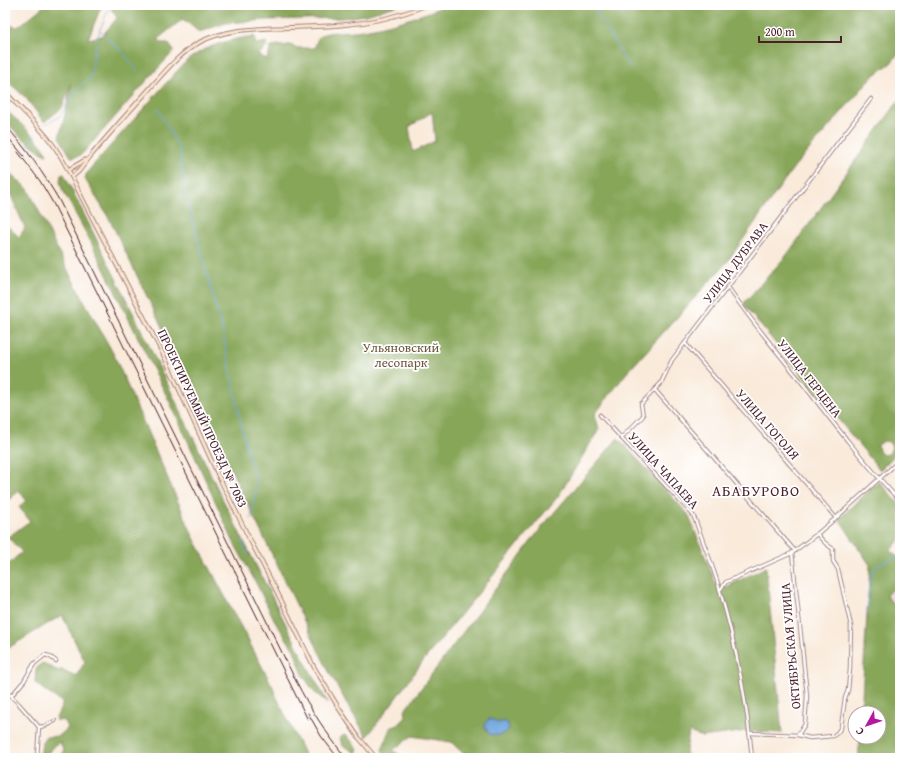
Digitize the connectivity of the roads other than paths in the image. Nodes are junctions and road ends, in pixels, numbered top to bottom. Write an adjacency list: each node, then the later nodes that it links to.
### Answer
1 (427, 5): 4 (main road)
2 (5, 92): 5 (main road, ПРОЕКТИРУЕМЫЙ ПРОЕЗД № 7083)
3 (871, 99): 7 (street, УЛИЦА ДУБРАВА)
4 (89, 158): 5 (main road); 6 (main road)
5 (68, 170): 6 (main road, ПРОЕКТИРУЕМЫЙ ПРОЕЗД № 7083)
6 (72, 177): 28 (main road, ПРОЕКТИРУЕМЫЙ ПРОЕЗД № 7083)
7 (728, 287): 8 (street, УЛИЦА ДУБРАВА); 13 (street, УЛИЦА ГЕРЦЕНА)
8 (685, 343): 9 (street, УЛИЦА ДУБРАВА); 15 (street, УЛИЦА ГОГОЛЯ)
9 (655, 390): 11 (street, УЛИЦА ДУБРАВА); 17 (street)
10 (600, 415): 11 (street, УЛИЦА ЧАПАЕВА)
11 (621, 438): 18 (street, УЛИЦА ЧАПАЕВА)
12 (900, 460): 13 (street)
13 (879, 479): 14 (street, УЛИЦА ГЕРЦЕНА); 15 (street)
14 (900, 501)
15 (836, 518): 16 (street)
16 (817, 534): 17 (street); 25 (street)
17 (793, 552): 18 (street); 25 (street, ОКТЯБРЬСКАЯ УЛИЦА)
18 (720, 590): 24 (street, УЛИЦА ЧАПАЕВА)
19 (56, 661): 21 (street)
20 (5, 695): 21 (street)
21 (12, 695): 23 (street)
22 (55, 721): 23 (street)
23 (39, 727): 27 (street)
24 (749, 732): 25 (street); 26 (street, УЛИЦА ЧАПАЕВА)
25 (798, 735)
26 (752, 757): 29 (street)
27 (37, 758)
28 (376, 758)
29 (768, 758)

